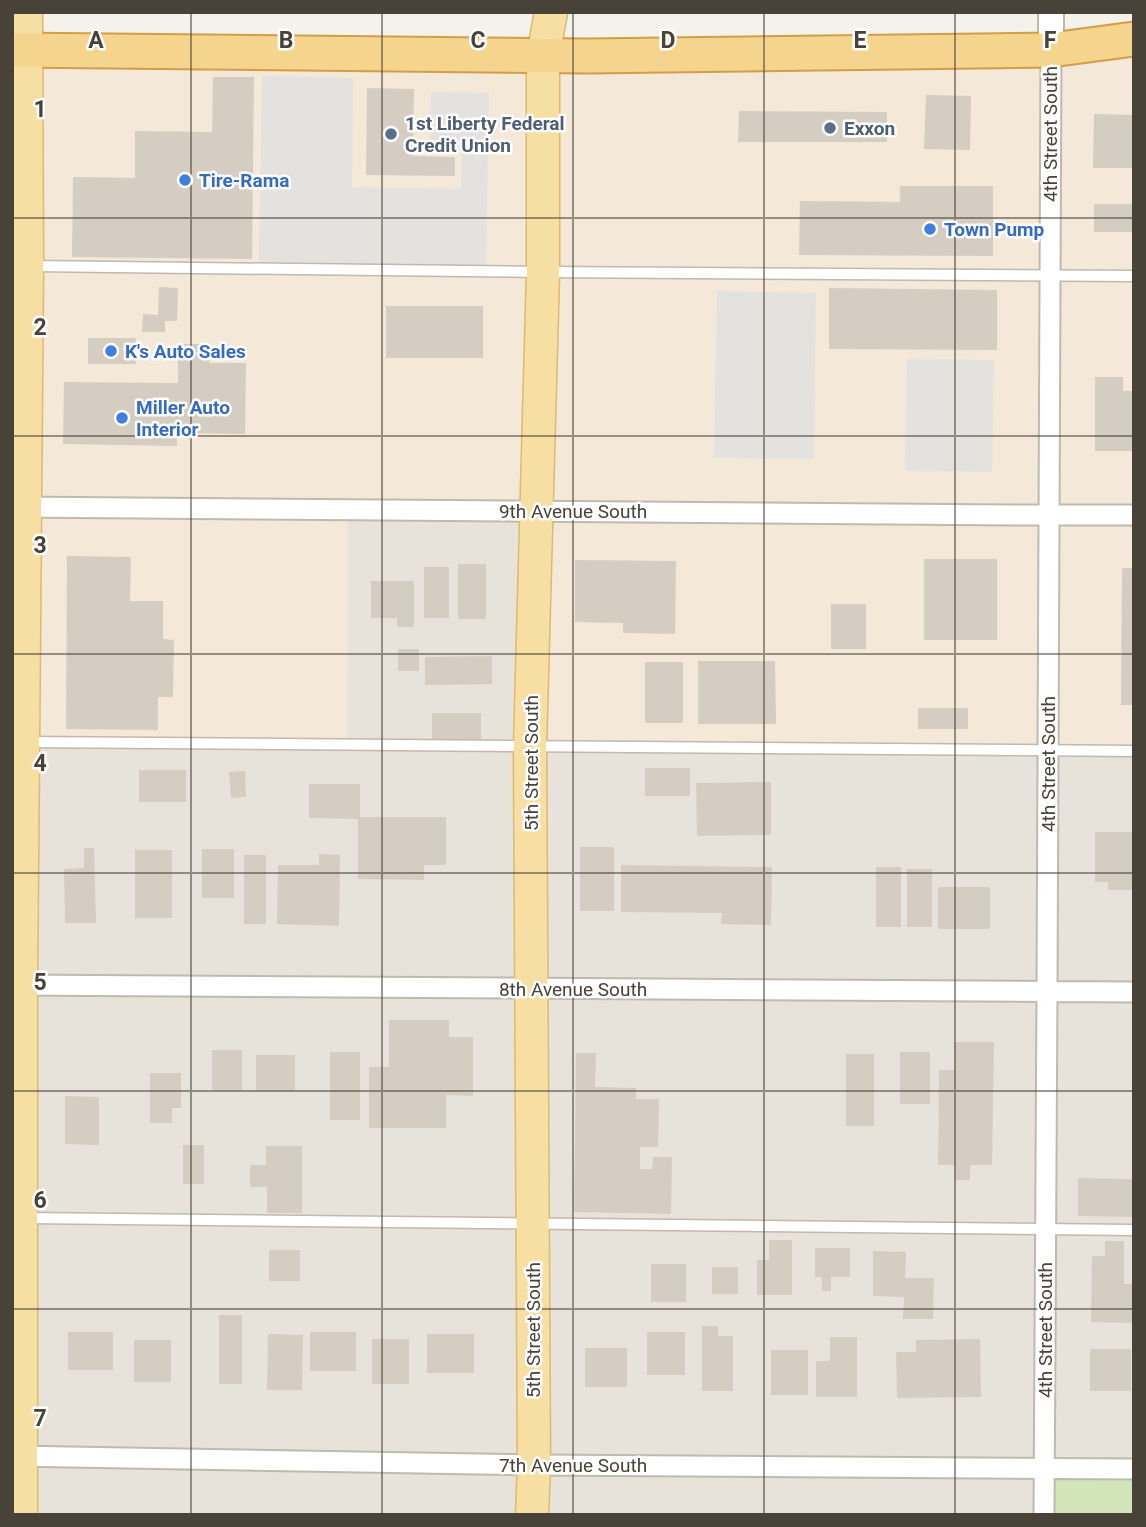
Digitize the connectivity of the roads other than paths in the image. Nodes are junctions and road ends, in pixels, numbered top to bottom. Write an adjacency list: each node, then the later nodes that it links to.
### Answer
1 (26, 12): 5 (main road)
2 (551, 12): 7 (main road, 5th Street South)
3 (1051, 12): 6 (street, 4th Street South)
4 (1134, 39): 6 (highway)
5 (19, 50): 7 (highway); 8 (main road)
6 (1051, 50): 7 (highway); 10 (street, 4th Street South)
7 (543, 56): 9 (main road, 5th Street South)
8 (23, 265): 9 (lane); 12 (main road)
9 (543, 272): 10 (lane); 13 (main road, 5th Street South)
10 (1050, 276): 11 (lane); 14 (street, 4th Street South)
11 (1134, 276)
12 (18, 507): 13 (street, 9th Avenue South); 16 (main road)
13 (535, 511): 14 (street, 9th Avenue South); 17 (main road, 5th Street South)
14 (1049, 515): 15 (street, 9th Avenue South); 18 (street, 4th Street South)
15 (1134, 515)
16 (18, 742): 17 (lane); 20 (main road)
17 (530, 747): 18 (lane); 21 (main road, 5th Street South)
18 (1048, 750): 19 (lane); 22 (street, 4th Street South)
19 (1134, 751)
20 (17, 985): 21 (street, 8th Avenue South); 24 (main road)
21 (530, 989): 22 (street, 8th Avenue South); 25 (main road, 5th Street South)
22 (1047, 991): 23 (street, 8th Avenue South); 26 (street, 4th Street South)
23 (1134, 992)
24 (17, 1218): 25 (lane); 28 (main road)
25 (532, 1224): 26 (lane); 29 (main road, 5th Street South)
26 (1046, 1229): 27 (lane); 30 (street, 4th Street South)
27 (1134, 1230)
28 (17, 1456): 29 (street, 7th Avenue South); 32 (main road)
29 (534, 1465): 30 (street, 7th Avenue South); 33 (main road, 5th Street South)
30 (1044, 1468): 31 (street, 7th Avenue South); 34 (street, 4th Street South)
31 (1134, 1469)
32 (20, 1515)
33 (532, 1515)
34 (1044, 1515)

